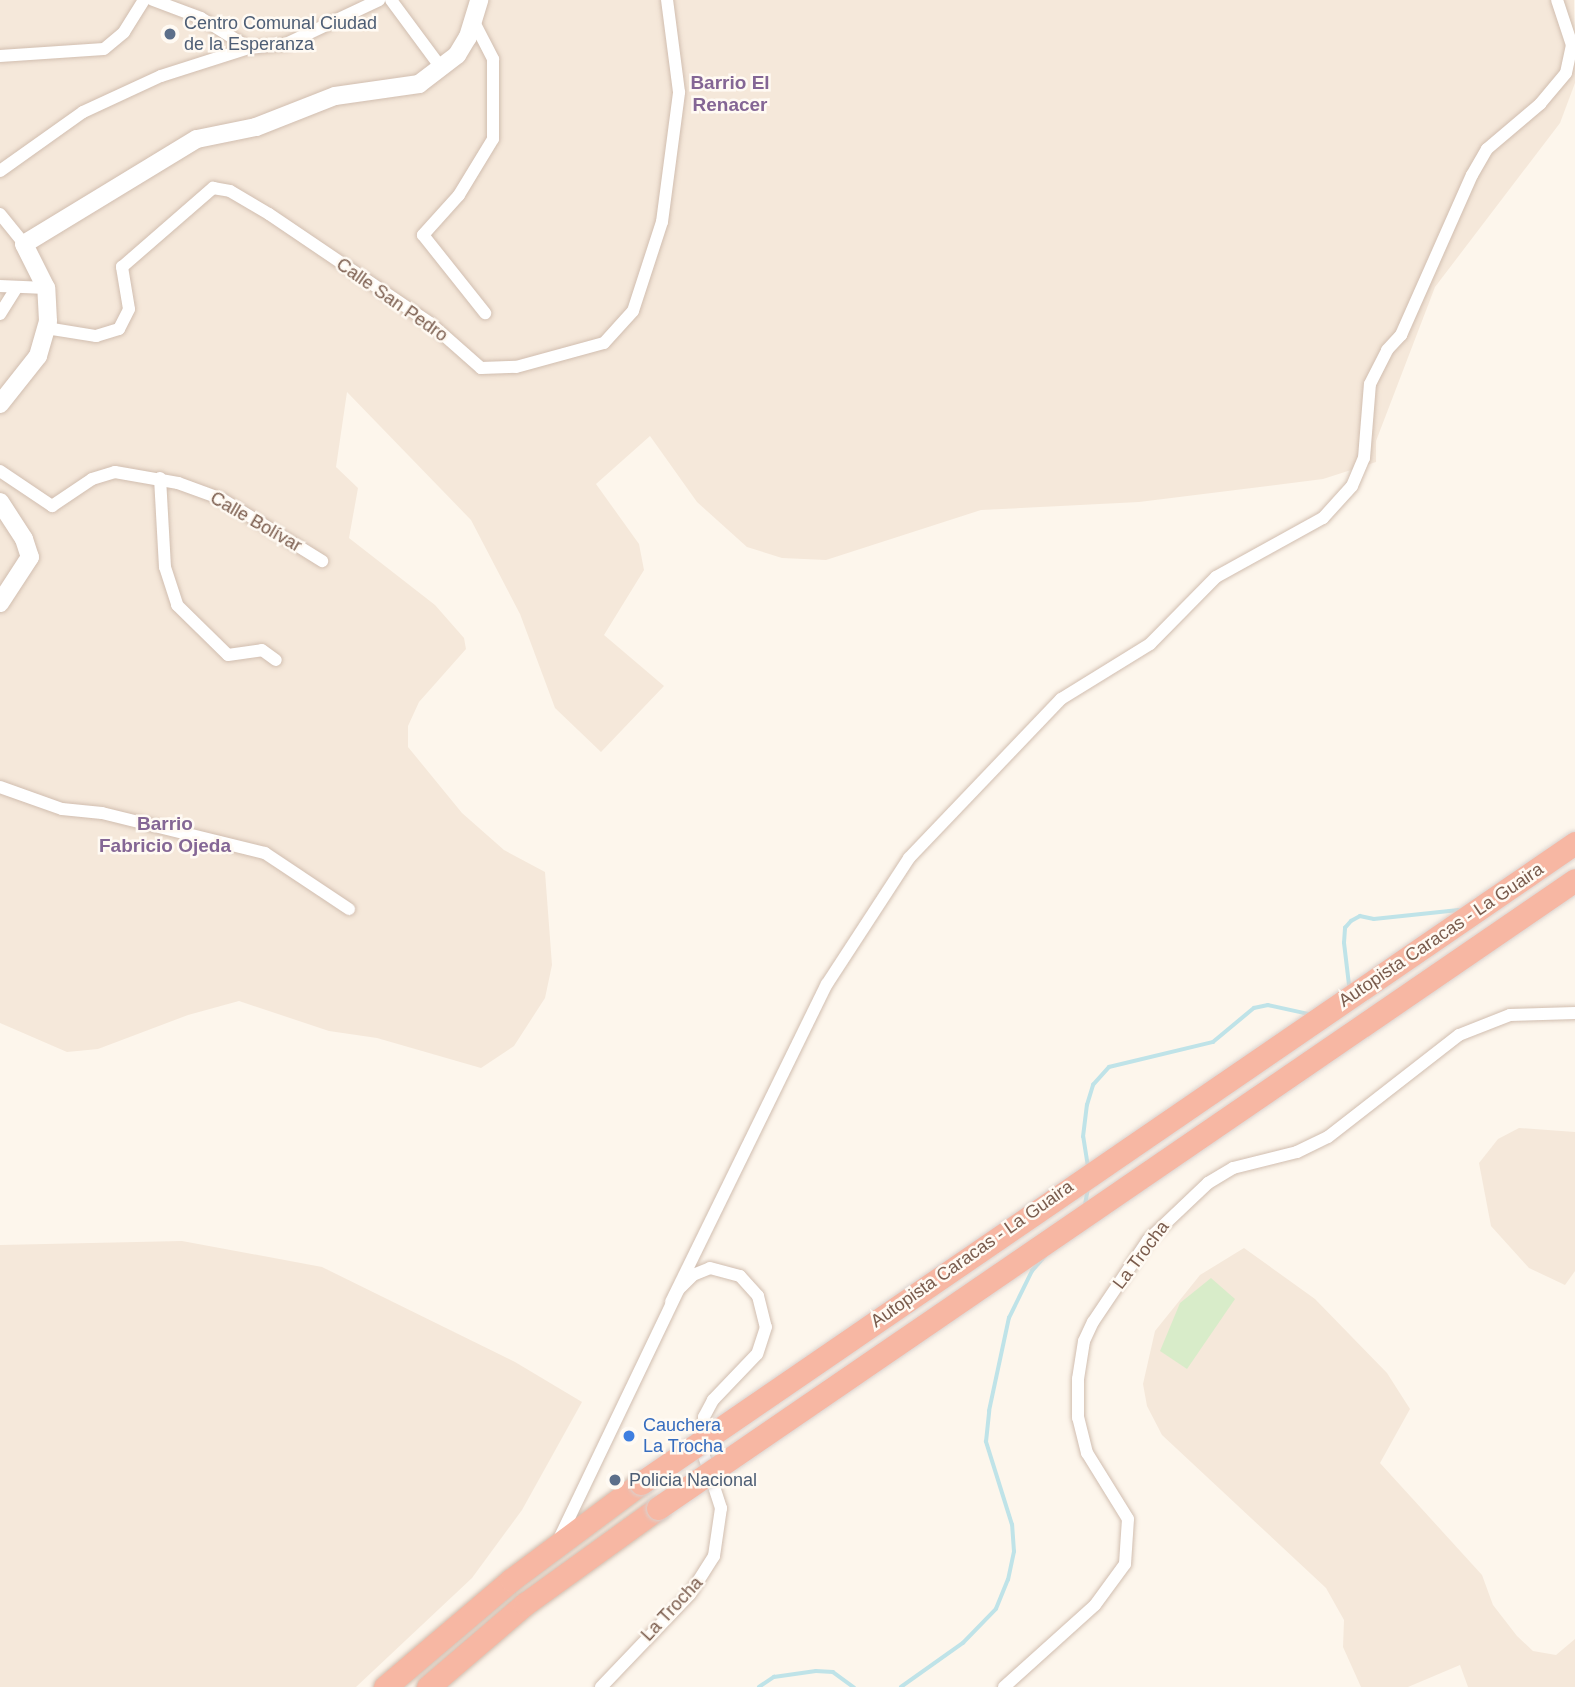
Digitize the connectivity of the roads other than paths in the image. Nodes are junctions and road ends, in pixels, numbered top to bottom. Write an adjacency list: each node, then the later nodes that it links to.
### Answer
1 (144, 0): 11 (street)
2 (153, 0): 8 (street)
3 (379, 0): 10 (street)
4 (391, 0): 12 (street)
5 (479, 0): 9 (street)
6 (667, 0): 21 (street, Calle San Pedro)
7 (1557, 0): 34 (street)
8 (184, 5): 10 (street)
9 (474, 22): 12 (street); 19 (street)
10 (249, 48): 13 (street)
11 (0, 56)
12 (442, 69): 15 (street)
13 (0, 171)
14 (0, 214): 15 (street)
15 (24, 243): 18 (street)
16 (0, 286): 17 (street)
17 (16, 288): 18 (street); 20 (street)
18 (46, 288): 21 (street)
19 (485, 313)
20 (0, 314)
21 (46, 328): 22 (street)
22 (0, 404)
23 (0, 471): 24 (street, Calle Bolívar)
24 (160, 478): 26 (street, Calle Bolívar); 28 (street)
25 (0, 502): 27 (street)
26 (322, 561)
27 (0, 603)
28 (276, 660)
29 (0, 787): 32 (street)
30 (1575, 843): 35 (highway, Autopista Caracas - La Guaira, bridge)
31 (1575, 880): 37 (highway, Autopista Caracas - La Guaira, bridge)
32 (349, 909)
33 (1575, 1013): 39 (street, La Trocha)
34 (671, 1302): 35 (street, La Trocha); 38 (street, La Trocha)
35 (556, 1544): 36 (highway, Autopista Caracas - La Guaira)
36 (385, 1687)
37 (428, 1687)
38 (601, 1687)
39 (1004, 1687)

